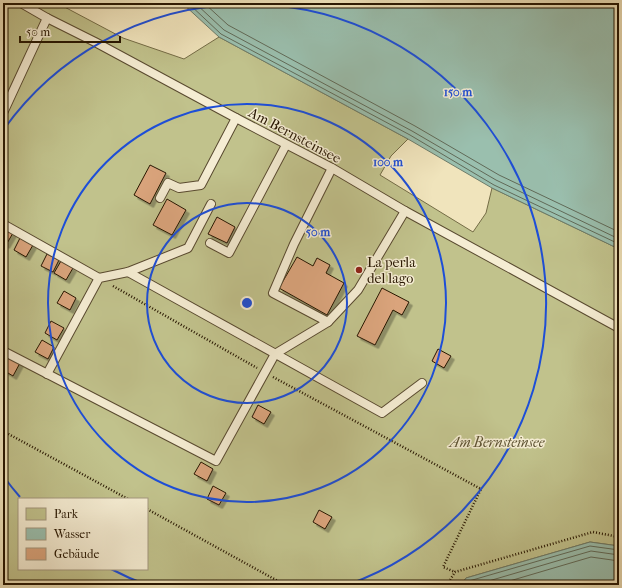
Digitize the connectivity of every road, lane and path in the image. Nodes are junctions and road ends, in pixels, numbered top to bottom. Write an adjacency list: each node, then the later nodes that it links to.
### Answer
1 (21, 3): 2 (lane, Am Bernsteinsee)
2 (47, 18): 3 (lane); 4 (lane, Am Bernsteinsee)
3 (3, 113)
4 (236, 118): 5 (lane, Am Bernsteinsee); 7 (lane)
5 (286, 144): 6 (lane, Am Bernsteinsee); 11 (lane)
6 (332, 168): 9 (lane, Am Bernsteinsee); 14 (lane)
7 (160, 198)
8 (211, 204): 12 (lane)
9 (405, 211): 14 (lane); 15 (lane, Am Bernsteinsee)
10 (3, 224): 13 (lane)
11 (210, 243)
12 (128, 272): 13 (lane); 17 (lane)
13 (99, 278): 18 (path); 19 (lane)
14 (328, 322): 17 (lane)
15 (619, 328)
16 (3, 351): 19 (lane)
17 (275, 354): 18 (lane); 20 (lane)
18 (265, 372): 19 (lane); 25 (path)
19 (47, 374)
20 (422, 383)
21 (3, 430): 22 (path)
22 (126, 498)
23 (148, 510): 26 (path)
24 (619, 537): 25 (path)
25 (455, 572): 27 (path)
26 (285, 585)
27 (448, 585)

